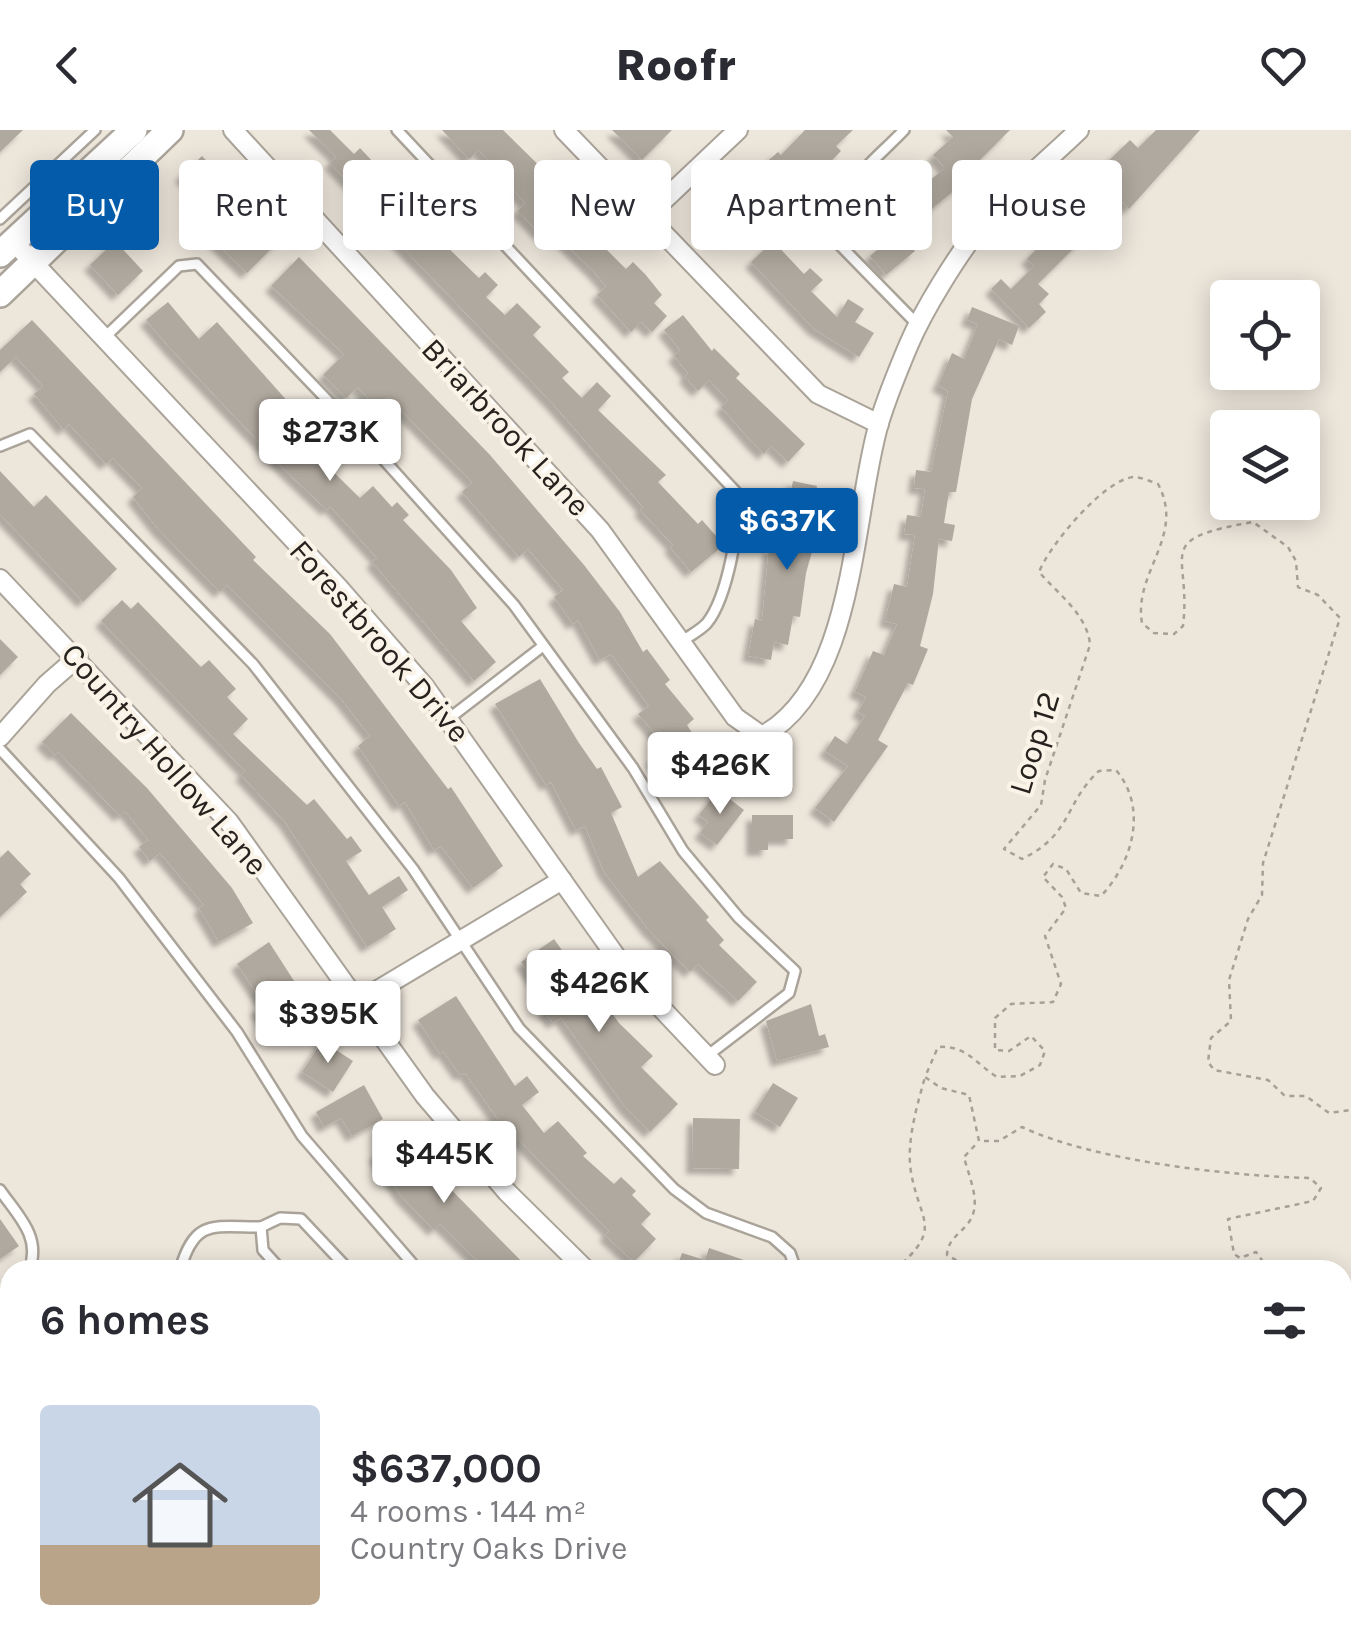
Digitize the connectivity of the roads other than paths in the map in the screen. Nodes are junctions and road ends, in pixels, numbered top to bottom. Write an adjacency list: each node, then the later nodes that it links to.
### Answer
1 (95, 130): 12 (lane)
2 (134, 130): 12 (main road)
3 (170, 130): 14 (main road)
4 (233, 130): 21 (street, Briarbrook Lane)
5 (396, 130): 21 (lane)
6 (738, 130): 11 (street)
7 (904, 130): 16 (lane)
8 (1079, 130): 16 (street)
9 (566, 131): 10 (street)
10 (593, 160)
11 (671, 194)
12 (4, 238): 14 (street, Forestbrook Drive)
13 (671, 244): 18 (street)
14 (33, 262): 15 (main road); 17 (street, Forestbrook Drive)
15 (0, 294)
16 (919, 326): 18 (street)
17 (104, 338): 22 (lane); 24 (street, Forestbrook Drive)
18 (879, 424): 21 (street, Briarbrook Lane)
19 (0, 446): 28 (lane)
20 (0, 579): 23 (street, Country Hollow Lane)
21 (682, 642)
22 (543, 646): 24 (lane); 30 (lane)
23 (78, 657): 25 (street); 29 (street, Country Hollow Lane)
24 (451, 718): 27 (street, Forestbrook Drive)
25 (0, 737)
26 (0, 749): 37 (lane)
27 (562, 880): 28 (street); 30 (street, Forestbrook Drive)
28 (459, 942): 29 (street); 39 (lane)
29 (358, 1002): 38 (street, Country Hollow Lane)
30 (711, 1061)
31 (0, 1190): 33 (lane)
32 (261, 1227): 34 (lane); 35 (lane); 36 (lane)
33 (33, 1260)
34 (183, 1260)
35 (272, 1260)
36 (340, 1260)
37 (409, 1260)
38 (576, 1260)
39 (792, 1260)

